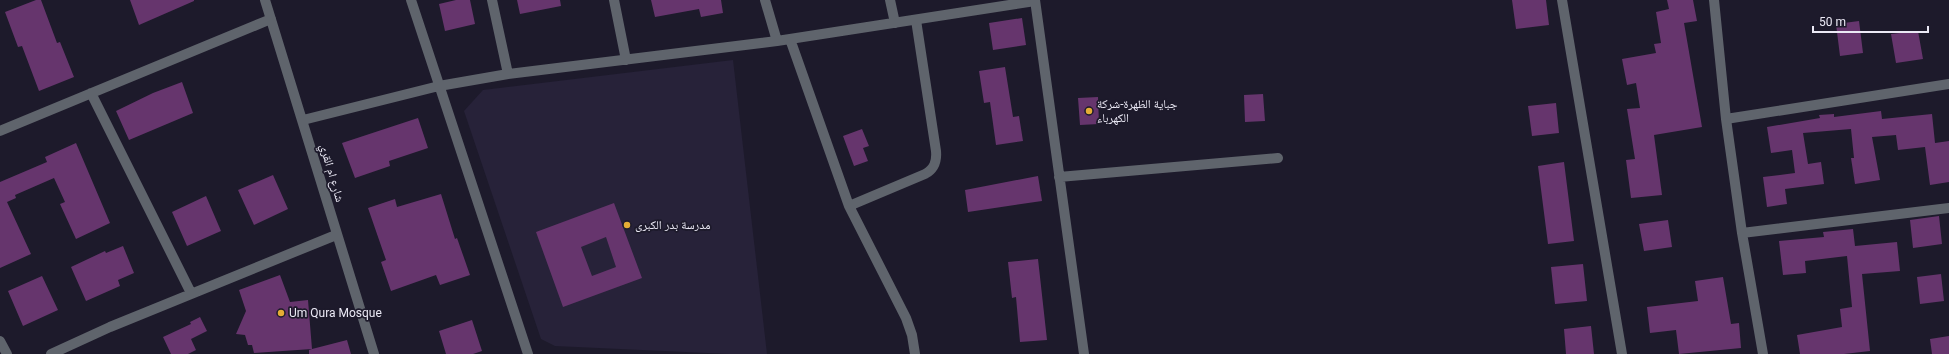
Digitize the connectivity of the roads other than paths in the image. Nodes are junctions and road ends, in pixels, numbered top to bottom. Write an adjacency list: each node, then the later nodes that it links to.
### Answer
1 (265, 0): 10 (street, شارع ام القري)
2 (411, 0): 18 (street)
3 (492, 0): 16 (street)
4 (614, 0): 15 (street)
5 (765, 0): 14 (street)
6 (890, 0): 12 (street)
7 (1562, 0): 37 (street)
8 (1714, 0): 20 (street)
9 (1035, 1): 11 (street); 24 (street)
10 (271, 19): 19 (street); 21 (street, شارع ام القري)
11 (916, 20): 12 (street); 25 (street)
12 (895, 23): 13 (street)
13 (790, 39): 14 (street); 25 (street)
14 (777, 41): 15 (street)
15 (626, 60): 16 (street)
16 (508, 74): 18 (street)
17 (1949, 84): 20 (street)
18 (439, 86): 21 (street); 34 (street)
19 (91, 93): 22 (street); 29 (street)
20 (1726, 119): 27 (street)
21 (303, 120): 28 (street, شارع ام القري)
22 (0, 131)
23 (1278, 158): 24 (street)
24 (1059, 177): 36 (street)
25 (848, 206): 35 (street)
26 (1949, 208): 27 (street)
27 (1742, 233): 38 (street)
28 (336, 235): 29 (street); 33 (street, شارع ام القري)
29 (191, 293): 32 (street)
30 (0, 341): 31 (street)
31 (7, 354)
32 (51, 354)
33 (374, 354)
34 (528, 354)
35 (915, 354)
36 (1084, 354)
37 (1622, 354)
38 (1763, 354)

